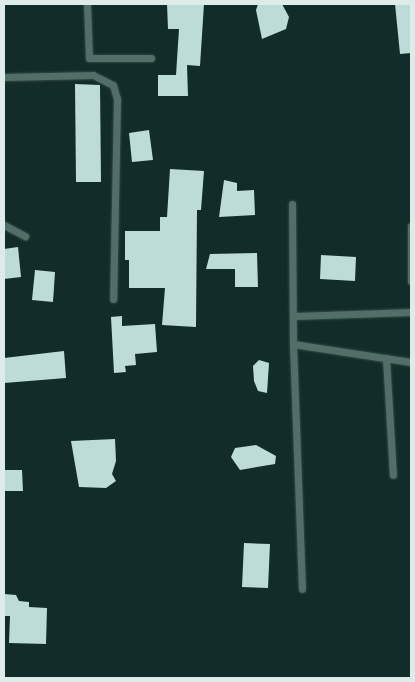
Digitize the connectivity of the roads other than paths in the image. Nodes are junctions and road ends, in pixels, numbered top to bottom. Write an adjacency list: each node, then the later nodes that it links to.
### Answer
1 (87, 4): 2 (lane)
2 (151, 58)
3 (4, 77): 9 (lane)
4 (292, 204): 11 (lane)
5 (4, 225): 7 (lane)
6 (411, 226): 8 (lane)
7 (25, 236)
8 (411, 281)
9 (113, 299)
10 (411, 312): 11 (lane)
11 (295, 316): 12 (lane)
12 (293, 344): 13 (lane); 16 (lane)
13 (386, 358): 14 (lane); 15 (lane)
14 (411, 362)
15 (393, 475)
16 (302, 589)

